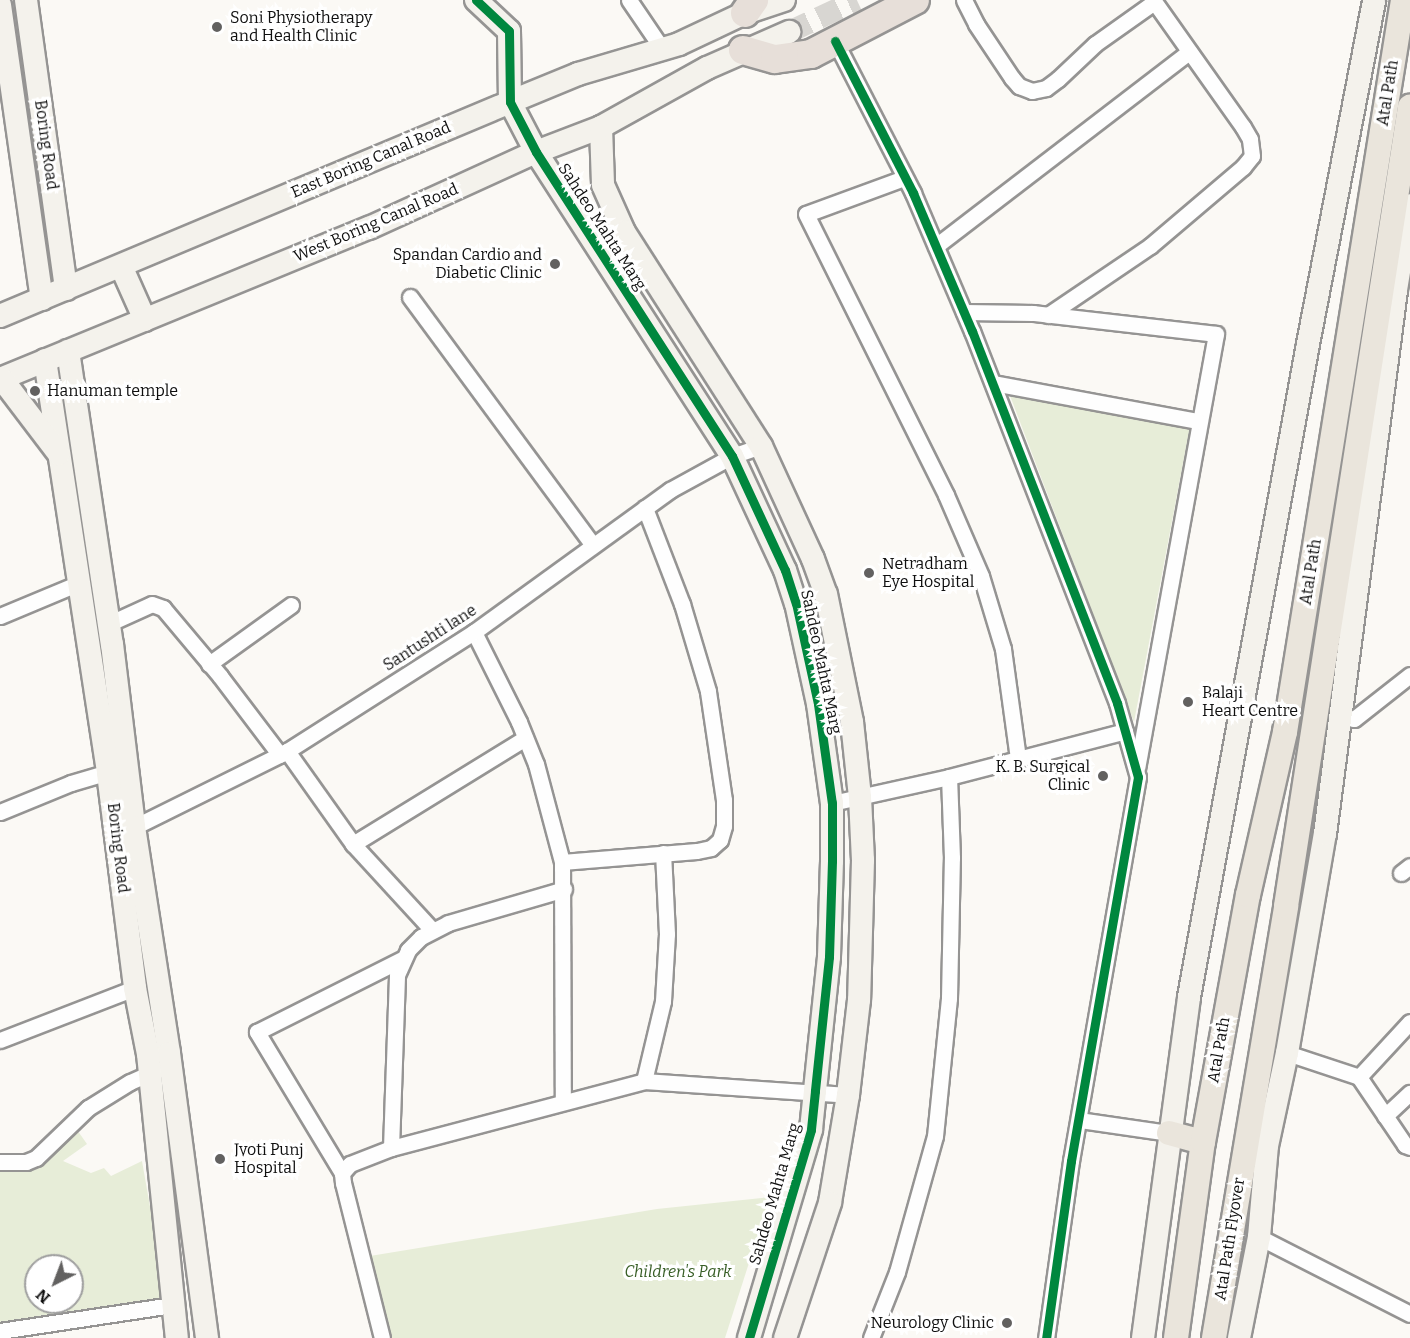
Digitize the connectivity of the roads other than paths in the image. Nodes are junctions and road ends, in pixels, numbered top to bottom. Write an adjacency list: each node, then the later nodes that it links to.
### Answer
1 (26, 0): 26 (street, Boring Road)
2 (476, 0): 18 (street, Sahdeo Mahta Marg)
3 (629, 0): 13 (street)
4 (915, 0): 12 (highway)
5 (964, 0): 8 (street)
6 (1374, 0): 82 (street)
7 (1403, 0): 83 (main road, Atal Path)
8 (1154, 1): 15 (street)
9 (765, 4): 13 (street, East Boring Canal Road)
10 (0, 5): 29 (street)
11 (789, 32): 14 (street, West Boring Canal Road)
12 (835, 41): 14 (highway); 22 (street)
13 (670, 46): 16 (street); 17 (street); 18 (street, East Boring Canal Road)
14 (743, 50): 16 (street, West Boring Canal Road)
15 (1189, 52): 24 (street); 31 (street)
16 (707, 68): 17 (street, West Boring Canal Road)
17 (681, 83): 20 (street, West Boring Canal Road)
18 (510, 102): 21 (street, Sahdeo Mahta Marg); 25 (street, East Boring Canal Road)
19 (1410, 106): 84 (main road, Atal Path)
20 (601, 127): 21 (street, West Boring Canal Road); 39 (street, Sahdeo Mahta Marg)
21 (536, 152): 33 (street, West Boring Canal Road); 41 (street, Sahdeo Mahta Marg)
22 (904, 178): 24 (street); 55 (street)
23 (1410, 205): 27 (street)
24 (936, 246): 30 (street)
25 (122, 266): 26 (street, East Boring Canal Road); 33 (street)
26 (66, 289): 29 (street, East Boring Canal Road)
27 (1403, 290): 51 (street)
28 (410, 297): 43 (street)
29 (42, 299): 32 (street, East Boring Canal Road)
30 (964, 312): 31 (street); 37 (street)
31 (1048, 315): 38 (street)
32 (0, 316)
33 (145, 320): 34 (street, West Boring Canal Road)
34 (68, 351): 35 (street, West Boring Canal Road); 47 (street)
35 (45, 360): 36 (street, West Boring Canal Road); 40 (street, Boring Road)
36 (1, 379): 40 (street)
37 (993, 383): 38 (street); 52 (street)
38 (1198, 421): 57 (street)
39 (761, 446): 41 (street, Santushti lane); 59 (street, Sahdeo Mahta Marg)
40 (60, 455): 44 (street, Boring Road)
41 (732, 456): 42 (street, Santushti lane); 60 (street, Sahdeo Mahta Marg)
42 (645, 508): 43 (street, Santushti lane); 64 (street)
43 (593, 545): 48 (street, Santushti lane)
44 (79, 582): 46 (street); 56 (street, Boring Road)
45 (291, 605): 49 (street)
46 (0, 616)
47 (108, 624): 49 (street); 56 (street)
48 (474, 632): 53 (street); 54 (street, Santushti lane)
49 (209, 664): 54 (street)
50 (1410, 675): 51 (street)
51 (1338, 716): 72 (street)
52 (1125, 731): 55 (street); 57 (street)
53 (525, 738): 63 (street); 65 (street)
54 (284, 753): 62 (street, Santushti lane); 63 (street)
55 (1018, 759): 58 (street)
56 (117, 769): 61 (street); 62 (street); 69 (street, Boring Road)
57 (1136, 771): 81 (street)
58 (949, 777): 59 (street); 98 (street)
59 (860, 797): 60 (street); 78 (street, Sahdeo Mahta Marg)
60 (832, 803): 76 (street, Sahdeo Mahta Marg)
61 (0, 812)
62 (134, 826): 73 (street)
63 (353, 844): 67 (street)
64 (663, 853): 65 (street); 75 (street)
65 (562, 862): 66 (street)
66 (564, 889): 67 (street); 79 (street)
67 (432, 930): 68 (street)
68 (402, 959): 86 (street); 88 (street)
69 (135, 988): 71 (street); 73 (street, Boring Road)
70 (1410, 1022): 74 (street)
71 (0, 1040)
72 (1287, 1053): 74 (street); 84 (street)
73 (160, 1069): 87 (street); 90 (street, Boring Road); 94 (street)
74 (1359, 1077): 80 (street)
75 (644, 1081): 76 (street); 79 (street)
76 (815, 1091): 78 (street); 96 (street, Sahdeo Mahta Marg)
77 (1410, 1093): 80 (street)
78 (848, 1095): 97 (street, Sahdeo Mahta Marg)
79 (563, 1102): 86 (street)
80 (1385, 1116): 85 (street)
81 (1078, 1120): 82 (street); 99 (street)
82 (1169, 1133): 83 (main road); 100 (street)
83 (1203, 1142): 101 (main road)
84 (1257, 1143): 89 (street); 102 (main road, Atal Path Flyover)
85 (1410, 1147)
86 (391, 1148): 88 (street)
87 (0, 1162)
88 (342, 1173): 95 (street)
89 (1259, 1237): 91 (street); 103 (street)
90 (172, 1305): 92 (street); 93 (street, Boring Road)
91 (1410, 1314)
92 (0, 1331)
93 (177, 1338)
94 (207, 1338)
95 (382, 1338)
96 (749, 1338)
97 (784, 1338)
98 (871, 1338)
99 (1046, 1338)
100 (1143, 1338)
101 (1176, 1338)
102 (1214, 1338)
103 (1239, 1338)

